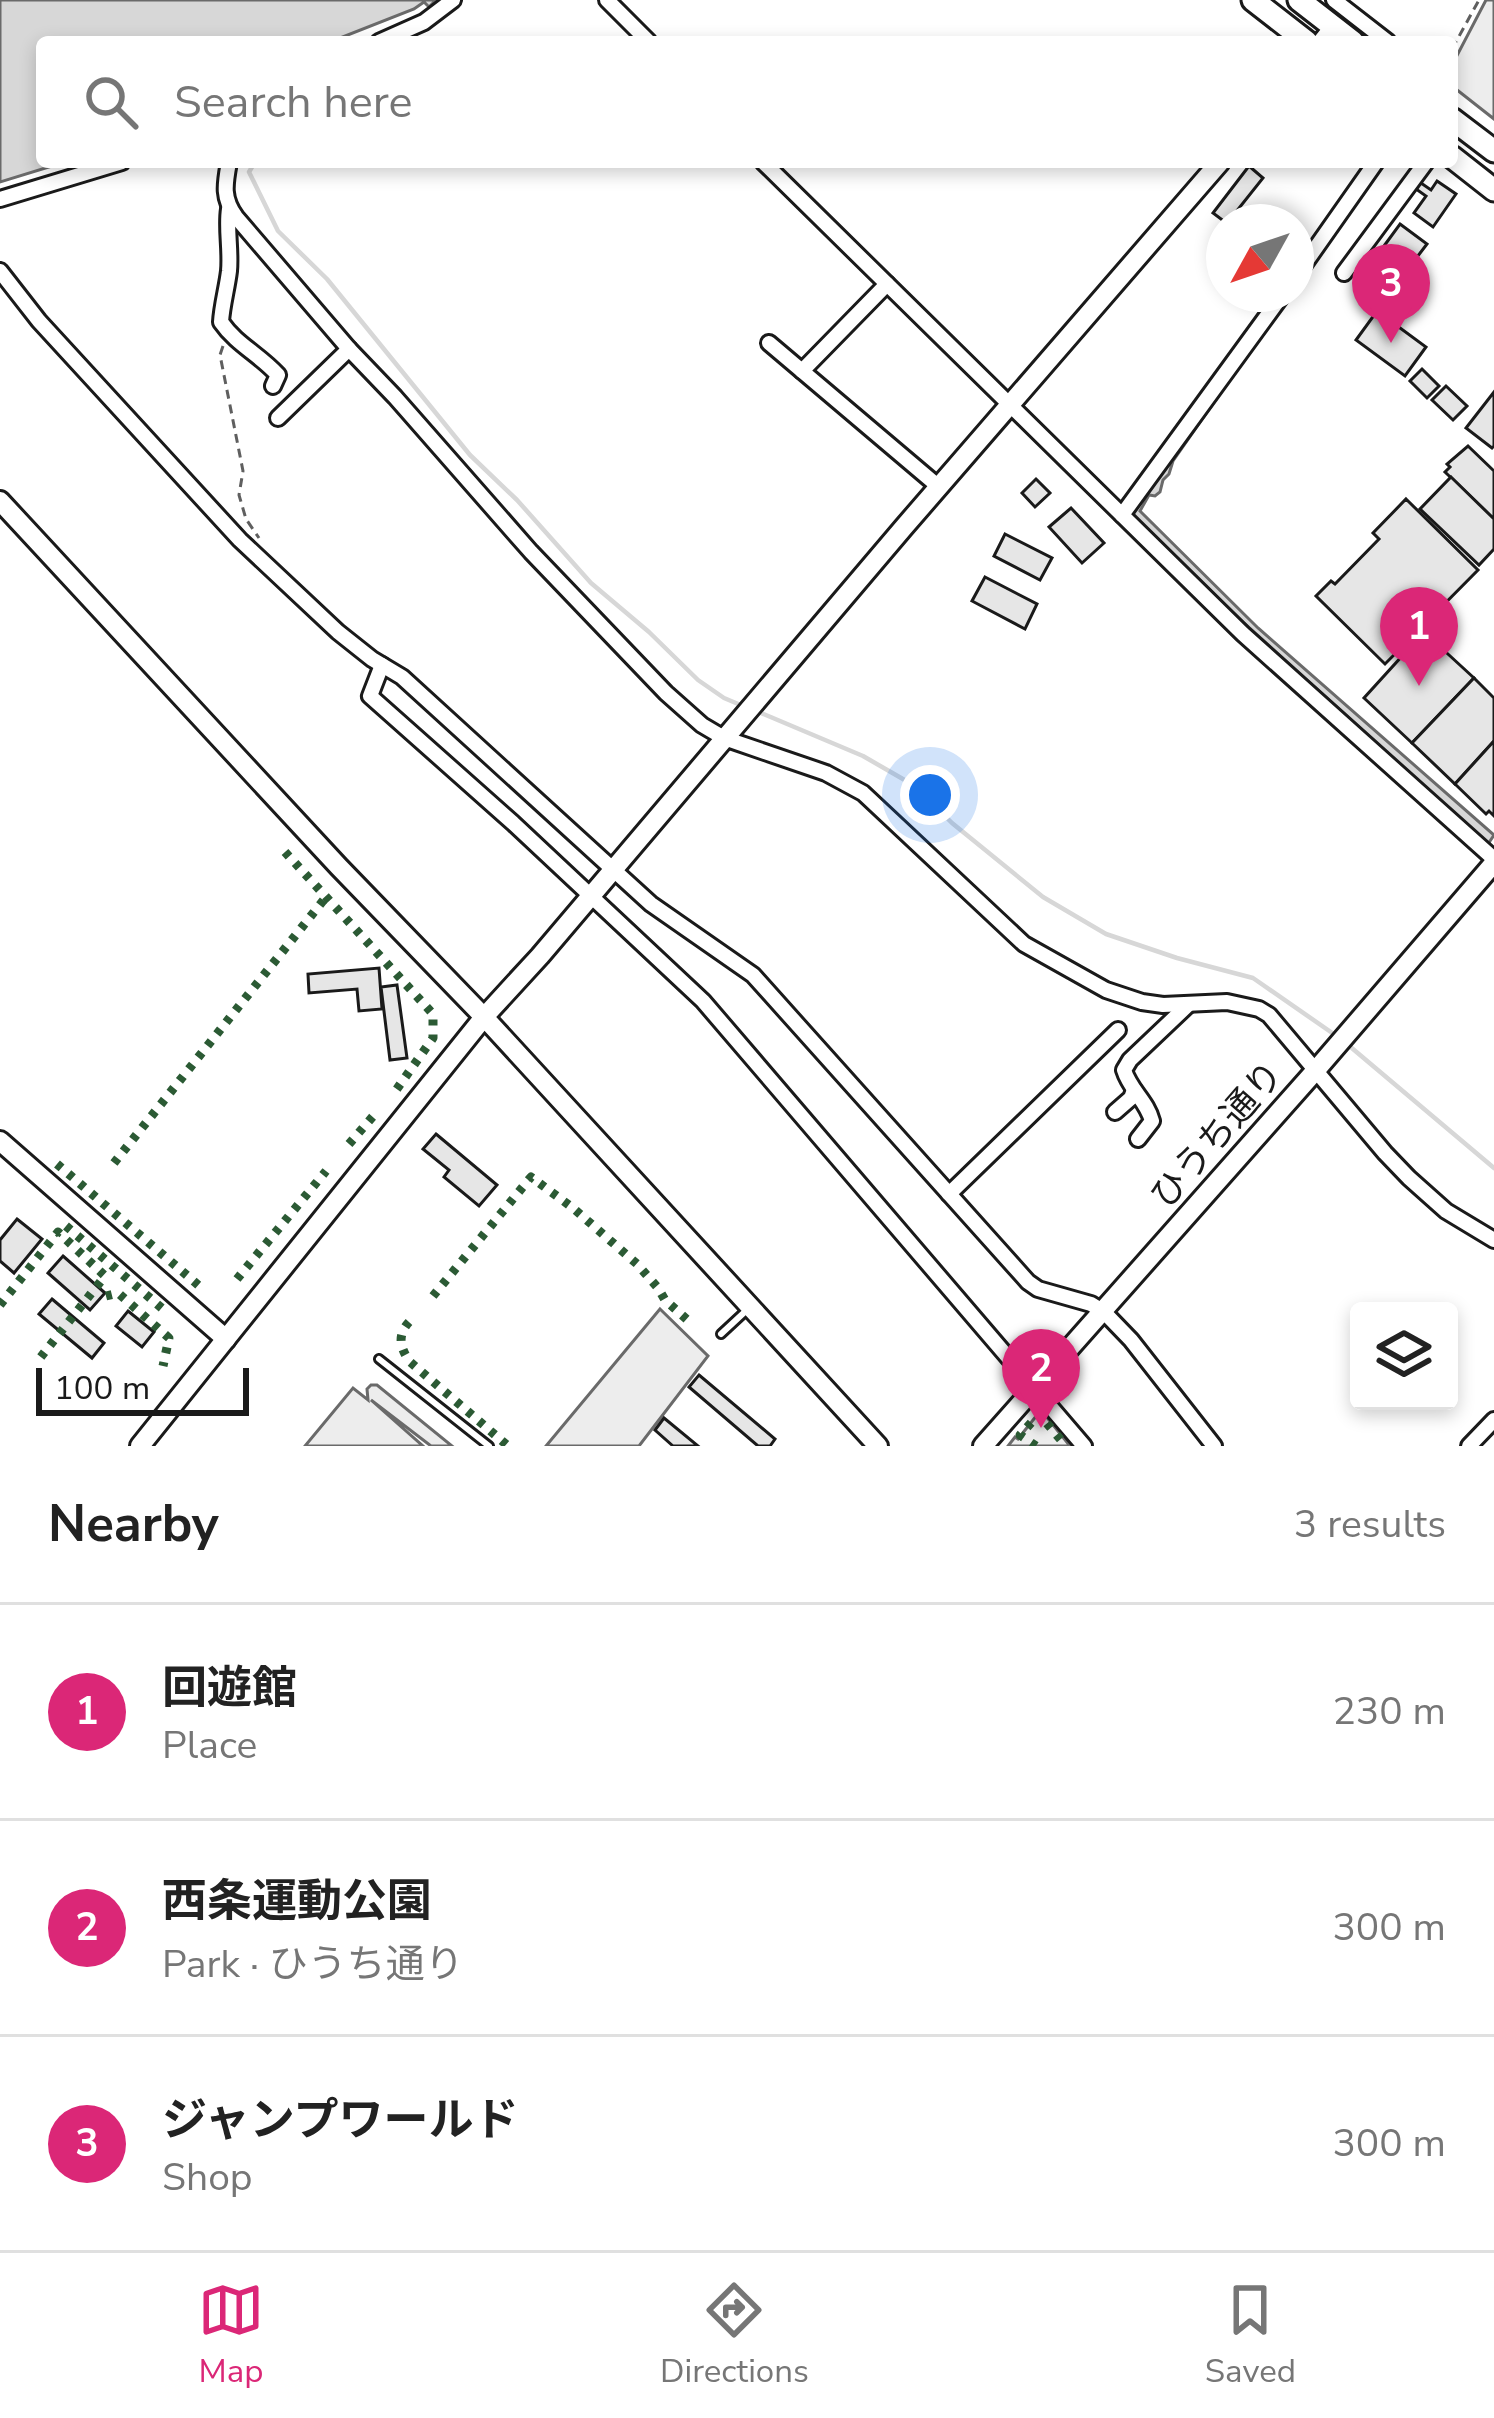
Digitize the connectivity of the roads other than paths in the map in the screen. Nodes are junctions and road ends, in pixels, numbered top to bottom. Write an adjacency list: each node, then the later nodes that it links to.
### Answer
1 (453, 0): 8 (street)
2 (607, 0): 9 (street)
3 (1252, 0): 10 (main road)
4 (1299, 0): 7 (main road)
5 (1334, 0): 11 (street)
6 (1351, 0): 12 (street)
7 (1328, 35)
8 (392, 36)
9 (644, 36)
10 (1299, 36)
11 (1380, 36)
12 (1385, 36)
13 (1458, 124): 14 (main road)
14 (1494, 151)
15 (1458, 162): 22 (main road)
16 (102, 168): 23 (street)
17 (229, 168): 24 (street)
18 (769, 168): 28 (street)
19 (1215, 168): 34 (street)
20 (1372, 168): 25 (street)
21 (1422, 168): 27 (street)
22 (1494, 190)
23 (0, 199)
24 (230, 208): 31 (street); 33 (street)
25 (1314, 250)
26 (0, 271): 39 (street)
27 (1344, 273)
28 (887, 284): 32 (street); 34 (street)
29 (1270, 312): 38 (street)
30 (769, 343): 32 (street)
31 (349, 349): 35 (street); 40 (street)
32 (802, 371): 36 (street)
33 (273, 386)
34 (1010, 406): 36 (street); 38 (street)
35 (278, 418)
36 (939, 487): 40 (street)
37 (0, 501): 45 (street)
38 (1122, 514): 41 (street)
39 (382, 665): 42 (street); 43 (street)
40 (724, 738): 42 (street); 44 (street)
41 (1494, 861): 47 (street, ひうち通り)
42 (613, 869): 43 (street); 52 (street)
43 (590, 897): 45 (street); 59 (street)
44 (1189, 1004): 47 (street); 48 (street)
45 (484, 1017): 54 (street); 57 (street)
46 (1118, 1030): 52 (street)
47 (1316, 1070): 53 (street); 55 (street, ひうち通り)
48 (1134, 1090): 49 (street); 50 (street)
49 (1115, 1112)
50 (1138, 1139)
51 (0, 1142): 57 (street)
52 (949, 1194): 55 (street)
53 (1494, 1240)
54 (750, 1307): 56 (lane); 63 (street)
55 (1104, 1312): 59 (street, ひうち通り); 66 (street)
56 (721, 1334)
57 (226, 1339): 61 (street)
58 (379, 1359): 62 (lane)
59 (1036, 1390): 64 (street, ひうち通り); 65 (street)
60 (1494, 1420): 67 (street)
61 (140, 1446)
62 (489, 1446)
63 (878, 1446)
64 (983, 1446)
65 (1084, 1446)
66 (1214, 1446)
67 (1469, 1446)

